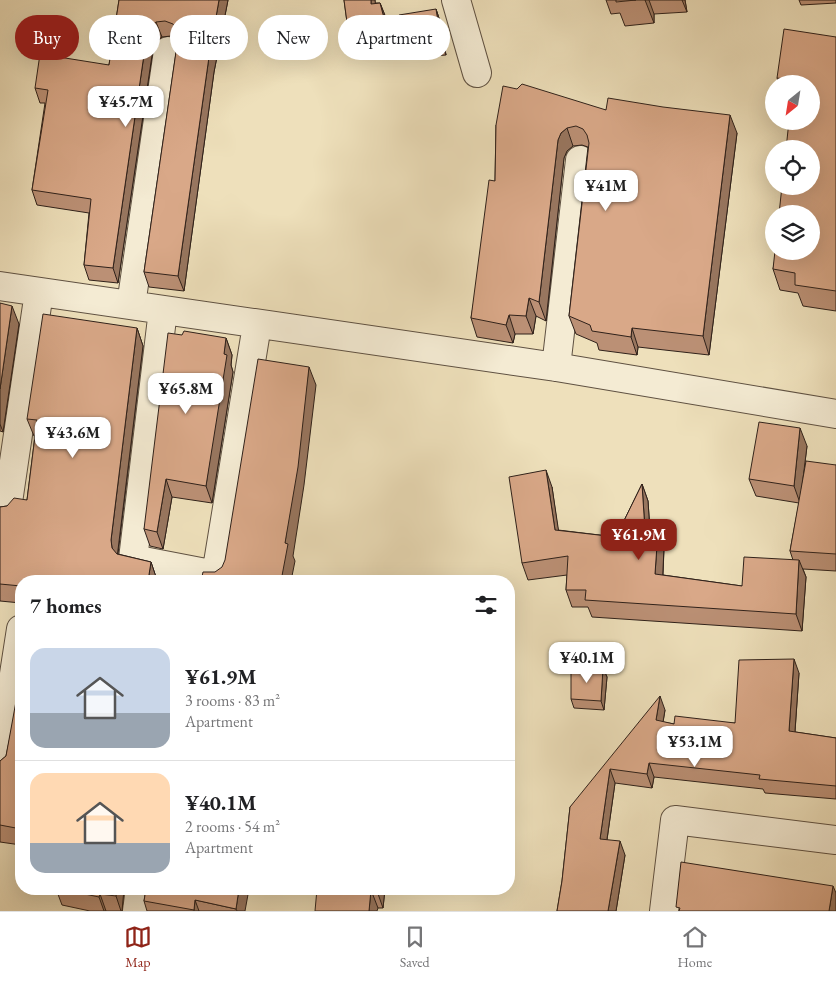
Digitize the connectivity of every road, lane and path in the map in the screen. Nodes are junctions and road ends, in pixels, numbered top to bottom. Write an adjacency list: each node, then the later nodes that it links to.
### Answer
1 (456, 0): 3 (street)
2 (168, 50): 7 (street)
3 (477, 73)
4 (580, 160): 10 (street)
5 (0, 286): 6 (street)
6 (39, 292): 7 (street); 12 (street)
7 (130, 305): 8 (street)
8 (162, 310): 9 (street); 9 (street)
9 (257, 325): 10 (street)
10 (556, 367): 11 (street)
11 (836, 414)
12 (7, 509)
13 (15, 668): 14 (street)
14 (0, 764)
15 (836, 840): 18 (street)
16 (139, 895): 17 (street)
17 (137, 911)
18 (664, 911)

